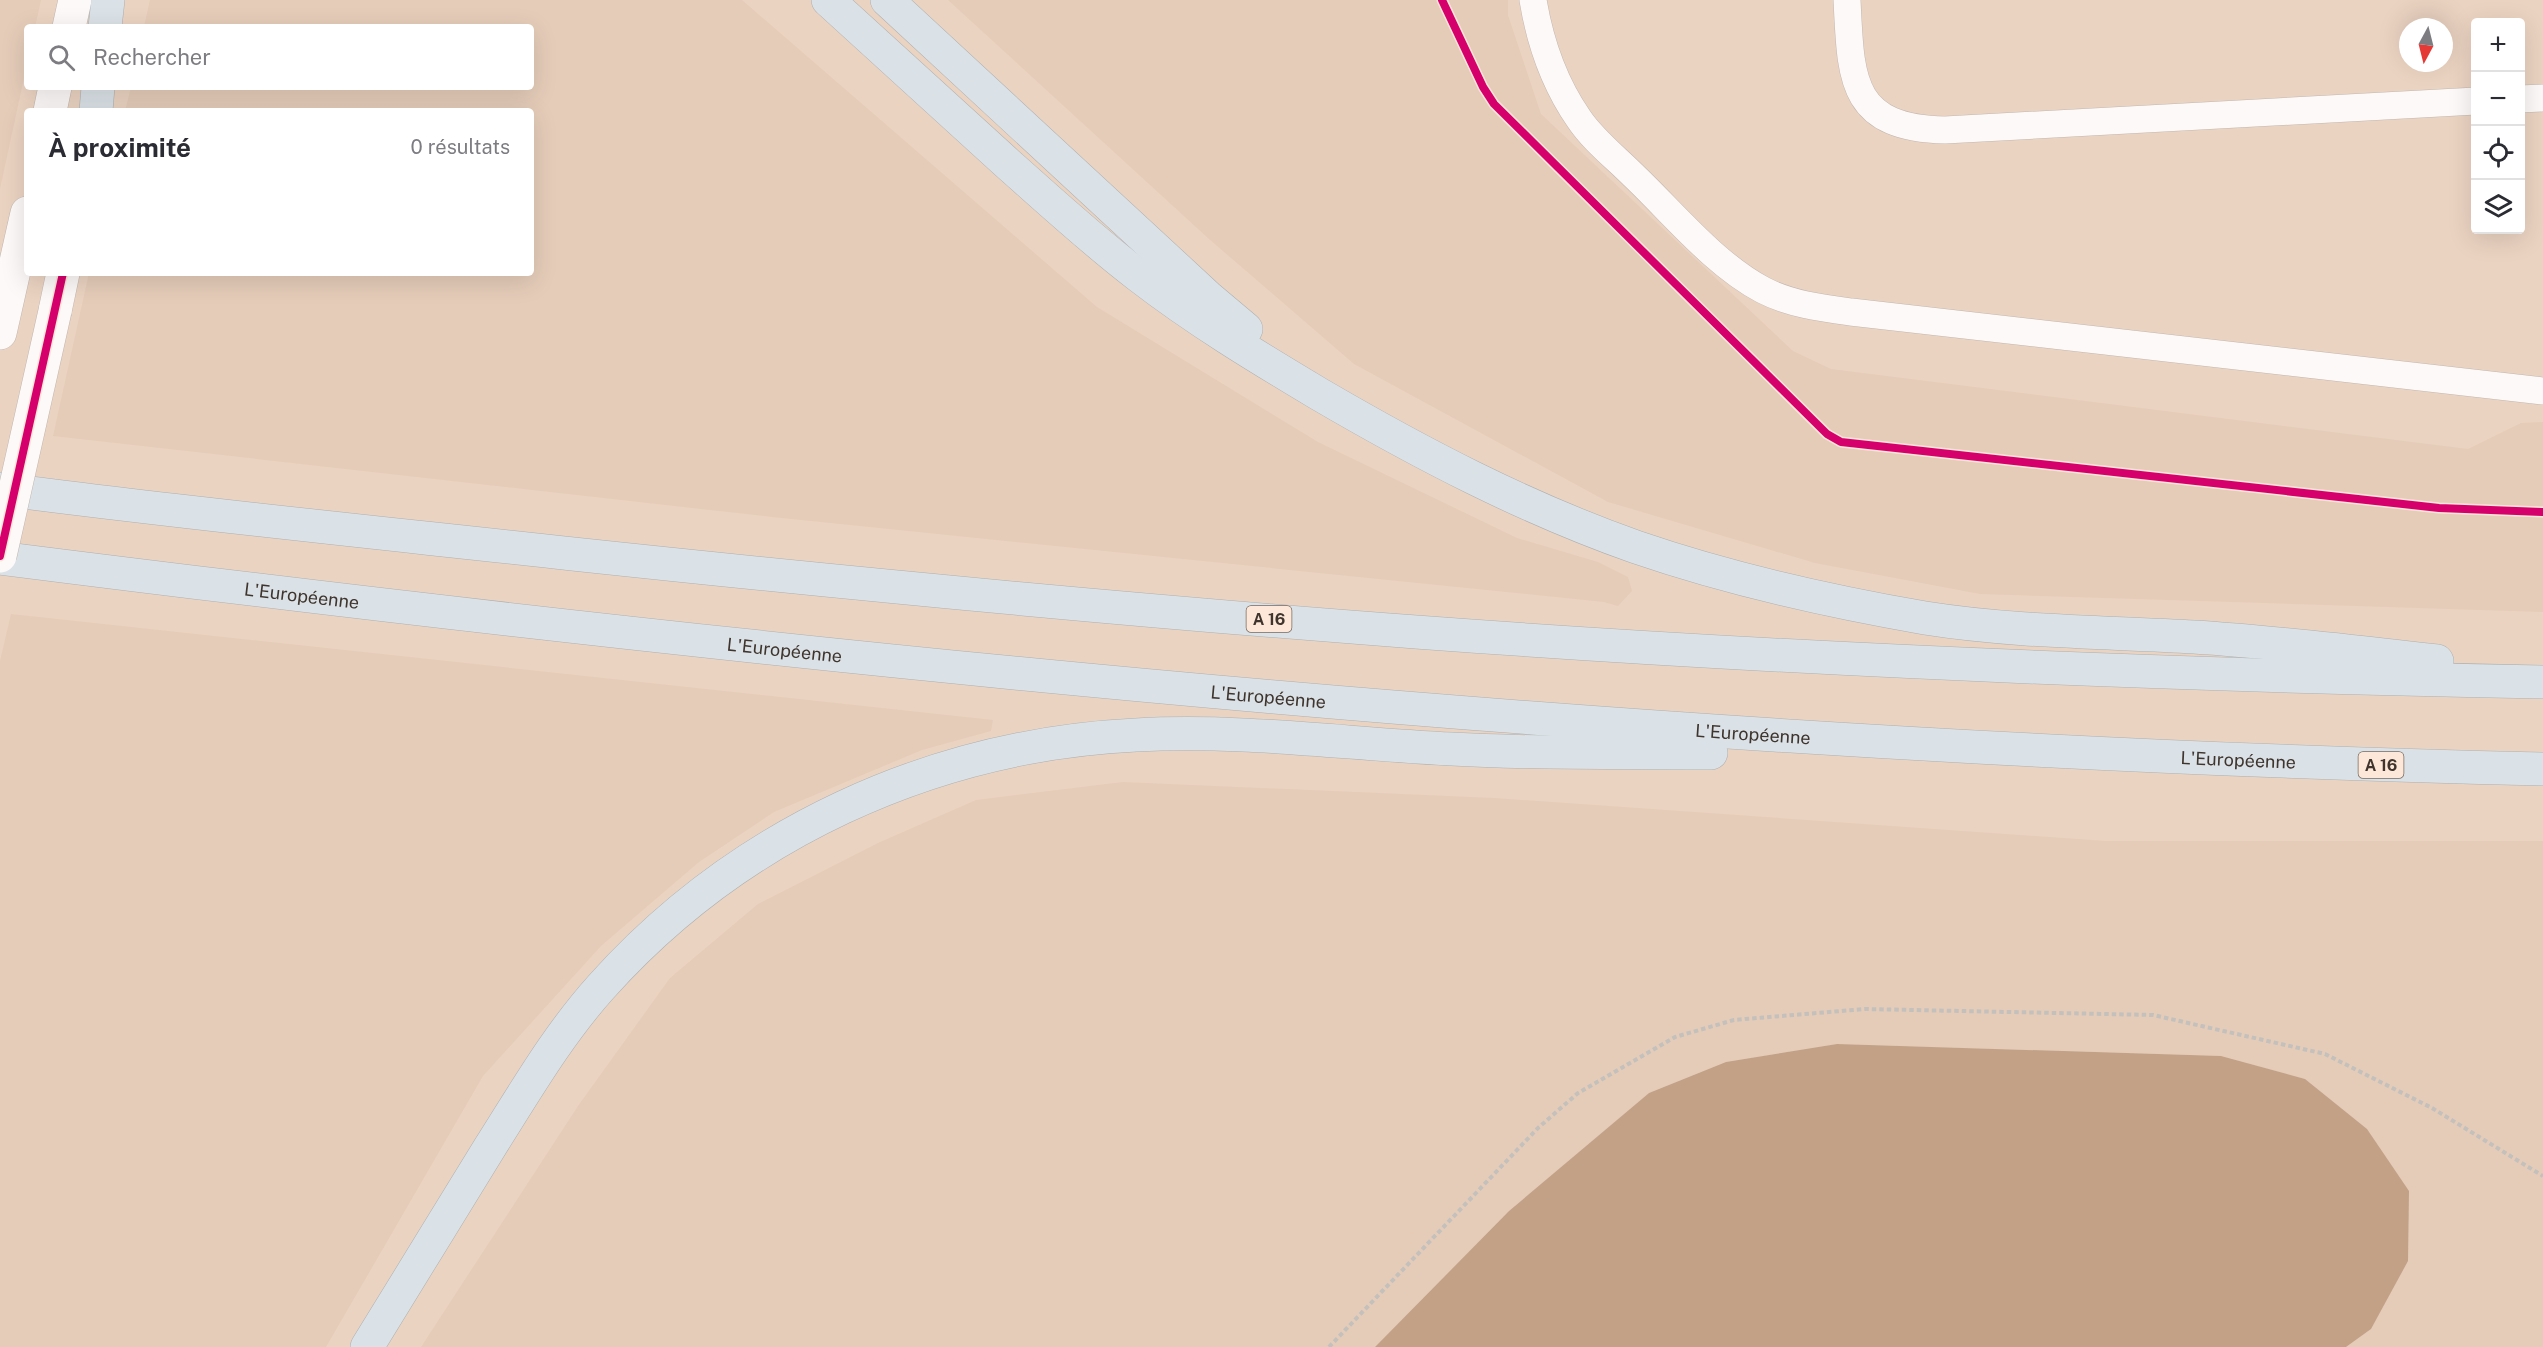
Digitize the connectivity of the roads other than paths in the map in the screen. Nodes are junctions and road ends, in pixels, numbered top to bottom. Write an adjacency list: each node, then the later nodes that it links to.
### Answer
1 (75, 0): 8 (street)
2 (108, 0): 9 (highway)
3 (123, 0): 10 (street)
4 (828, 0): 24 (highway)
5 (887, 0): 24 (highway)
6 (1533, 0): 23 (lane)
7 (1847, 0): 16 (lane)
8 (70, 24)
9 (105, 24)
10 (118, 24)
11 (54, 90): 17 (street)
12 (98, 90): 18 (highway)
13 (103, 90): 19 (street)
14 (2543, 98): 15 (lane)
15 (2525, 99)
16 (2471, 101)
17 (51, 108)
18 (97, 108)
19 (98, 108)
20 (24, 226): 22 (street)
21 (62, 276): 26 (street, bridge)
22 (3, 319)
23 (2543, 391)
24 (1353, 414): 27 (highway)
25 (0, 489): 28 (highway, A 16)
26 (0, 557): 29 (highway, L'Européenne / A 16)
27 (2543, 672)
28 (2543, 682)
29 (2220, 758): 30 (highway, L'Européenne / A 16); 31 (highway)
30 (2543, 769)
31 (367, 1347)

